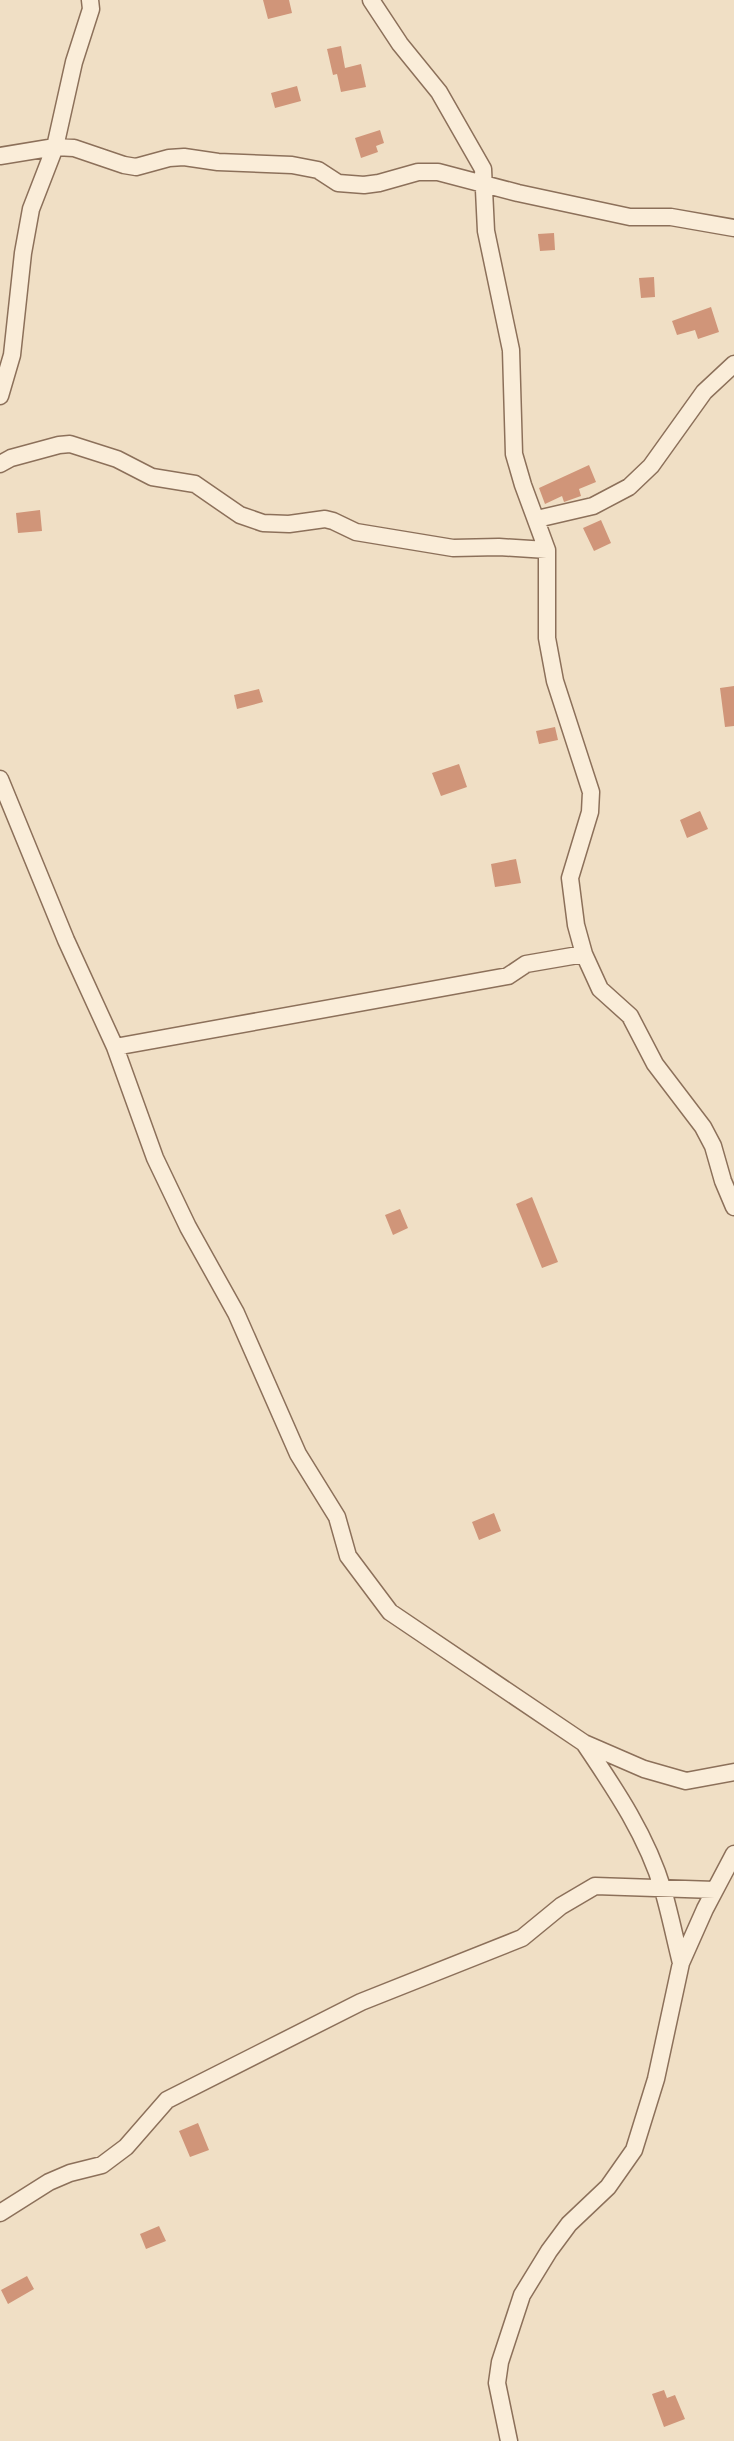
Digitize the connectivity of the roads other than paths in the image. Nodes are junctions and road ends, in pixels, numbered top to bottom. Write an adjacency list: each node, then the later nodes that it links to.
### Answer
1 (90, 0): 3 (street)
2 (371, 0): 5 (street)
3 (55, 147): 4 (street); 5 (street); 8 (street)
4 (0, 156)
5 (484, 185): 6 (street); 10 (street)
6 (734, 229)
7 (734, 364): 10 (street)
8 (0, 396)
9 (0, 464): 11 (street)
10 (537, 519): 11 (street)
11 (547, 550): 13 (street)
12 (0, 779): 14 (street)
13 (584, 954): 14 (street); 15 (street)
14 (115, 1047): 16 (street)
15 (734, 1207)
16 (584, 1743): 17 (street); 19 (street)
17 (734, 1772)
18 (734, 1854): 20 (street)
19 (663, 1889): 20 (street); 21 (street); 22 (street)
20 (715, 1891): 21 (street)
21 (681, 1963): 23 (street)
22 (0, 2213)
23 (509, 2441)

